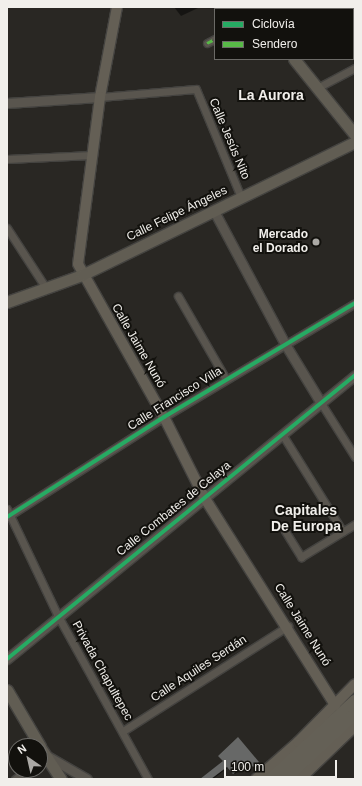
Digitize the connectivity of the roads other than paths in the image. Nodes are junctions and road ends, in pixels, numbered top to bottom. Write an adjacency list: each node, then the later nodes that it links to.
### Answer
1 (117, 7): 7 (main road, Calle Jaime Nunó)
2 (214, 40): 3 (street)
3 (207, 43)
4 (295, 60): 6 (main road)
5 (355, 68): 6 (street)
6 (317, 88): 9 (main road)
7 (100, 97): 8 (street); 11 (main road, Calle Jaime Nunó); 13 (street, Calle Jesús Nito)
8 (7, 102)
9 (355, 135)
10 (355, 142): 13 (main road, Calle Felipe Ángeles)
11 (92, 156): 12 (street); 16 (main road, Calle Jaime Nunó)
12 (7, 159)
13 (241, 197): 14 (main road, Calle Felipe Ángeles)
14 (214, 211): 16 (main road, Calle Felipe Ángeles); 21 (street)
15 (7, 228): 17 (street)
16 (82, 275): 17 (main road, Calle Felipe Ángeles); 25 (main road, Calle Jaime Nunó)
17 (46, 288): 19 (main road, Calle Felipe Ángeles)
18 (178, 296): 23 (street)
19 (7, 302)
20 (355, 303): 21 (street, Calle Francisco Villa)
21 (285, 344): 23 (street, Calle Francisco Villa); 24 (street)
22 (355, 375): 24 (street, Calle Combates de Celaya)
23 (226, 379): 25 (street, Calle Francisco Villa)
24 (321, 403): 26 (street, Calle Combates de Celaya); 27 (street)
25 (164, 417): 28 (main road, Calle Jaime Nunó); 29 (street, Calle Francisco Villa)
26 (282, 434): 28 (street, Calle Combates de Celaya); 32 (street)
27 (355, 457)
28 (204, 497): 33 (street, Calle Combates de Celaya); 34 (main road, Calle Jaime Nunó)
29 (8, 513): 33 (street, Privada Chapultepec)
30 (355, 524): 32 (street)
31 (285, 531): 32 (street)
32 (343, 532)
33 (58, 616): 35 (street, Calle Combates de Celaya); 42 (street, Privada Chapultepec)
34 (288, 626): 39 (main road, Calle Jaime Nunó); 42 (street, Calle Aquiles Serdán)
35 (7, 659)
36 (355, 684): 39 (main road)
37 (7, 690): 43 (main road)
38 (355, 701): 44 (highway)
39 (335, 705): 50 (main road)
40 (355, 714): 44 (highway)
41 (355, 726): 53 (main road)
42 (123, 731): 49 (street, Privada Chapultepec)
43 (33, 738)
44 (307, 754): 51 (highway); 52 (highway)
45 (48, 756): 48 (street)
46 (48, 761): 47 (main road)
47 (61, 779)
48 (88, 779)
49 (148, 779)
50 (256, 779)
51 (271, 779)
52 (285, 779)
53 (300, 779)

